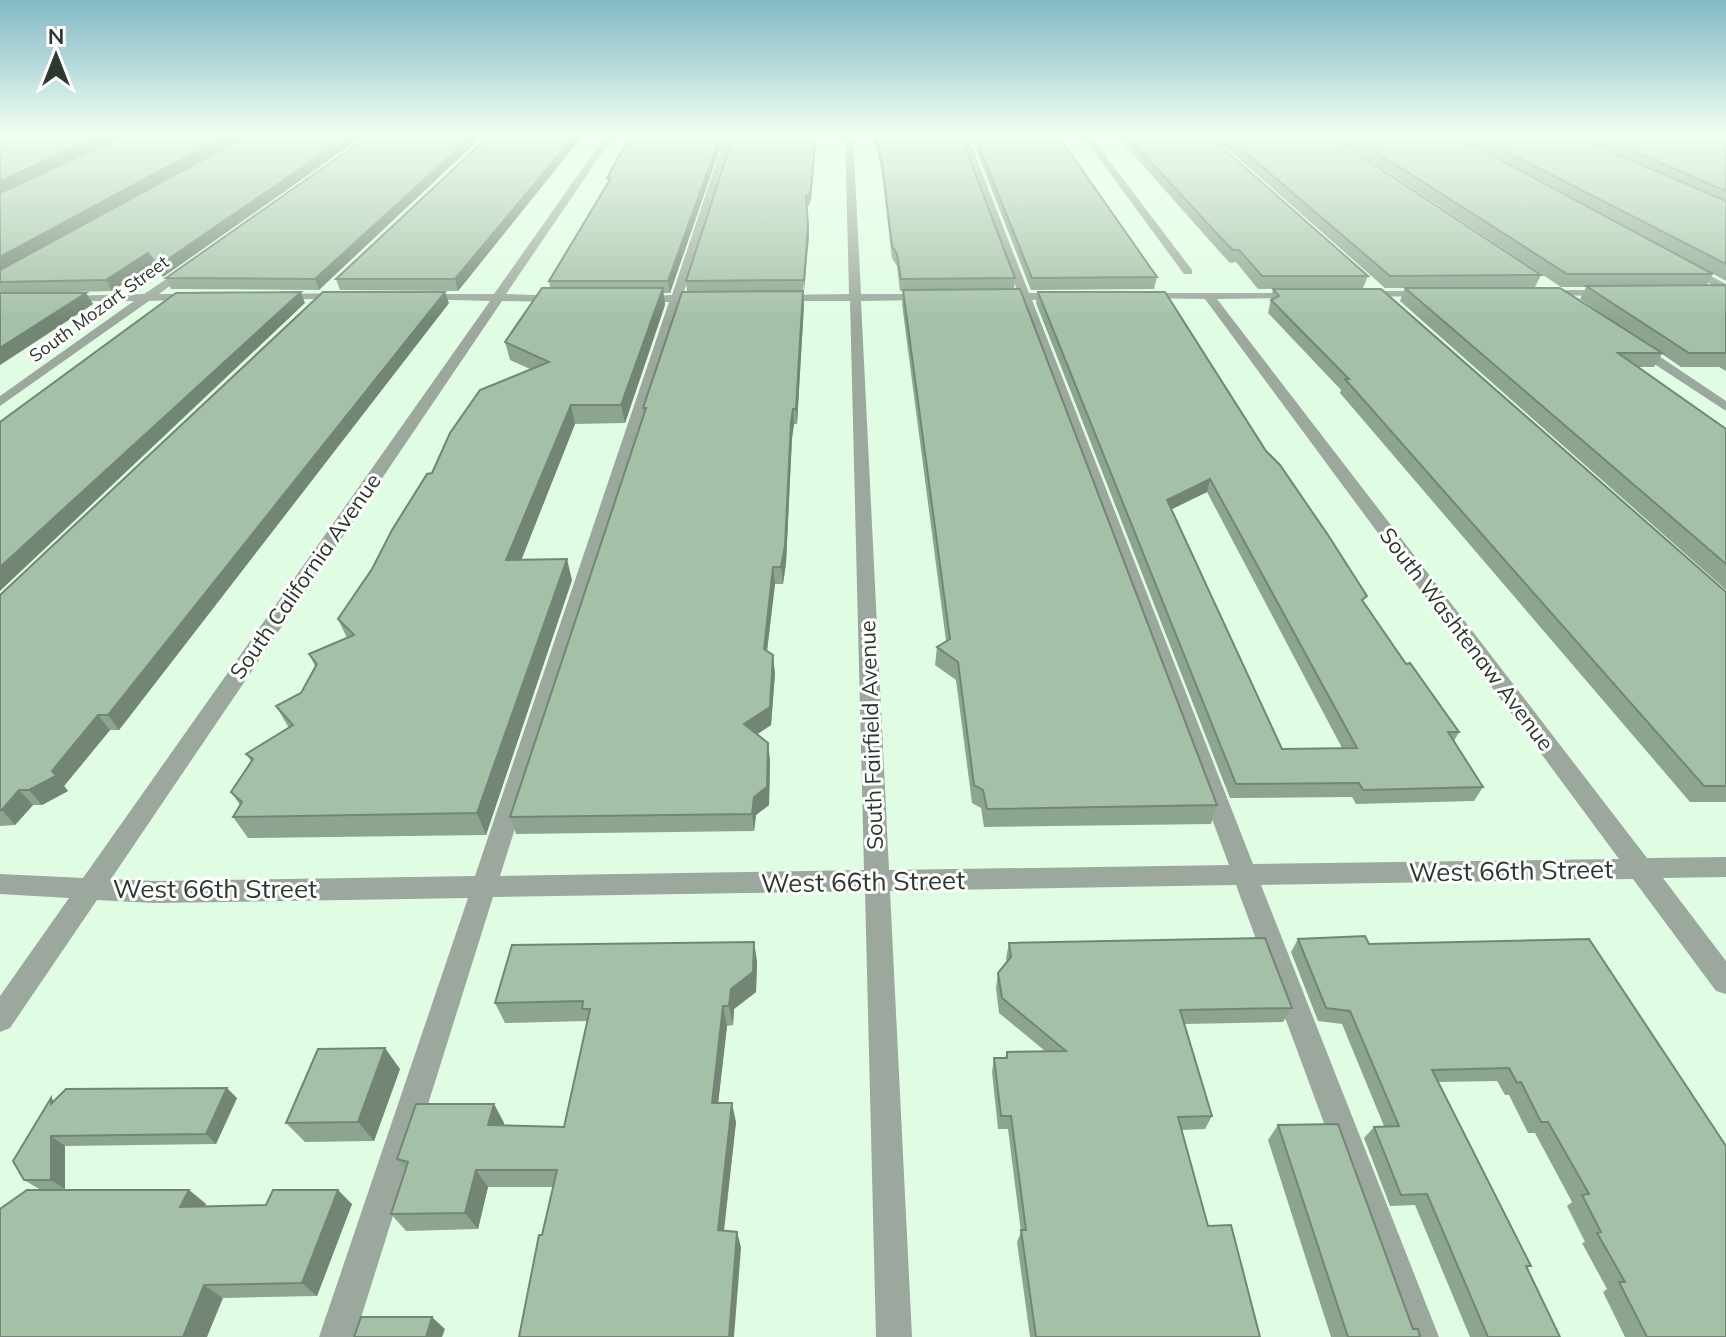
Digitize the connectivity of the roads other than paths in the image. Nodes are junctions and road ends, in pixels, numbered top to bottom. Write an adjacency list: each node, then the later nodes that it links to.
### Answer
1 (568, 196): 35 (street, South California Avenue)
2 (709, 196): 36 (street)
3 (851, 196): 30 (street, South Fairfield Avenue)
4 (987, 196): 25 (street)
5 (1132, 196): 8 (street)
6 (200, 259): 34 (street, South Mozart Street)
7 (1670, 259): 12 (street)
8 (1188, 272)
9 (1541, 282): 14 (street)
10 (1370, 283): 17 (street)
11 (335, 285): 22 (street)
12 (1726, 291): 13 (street)
13 (1710, 292)
14 (1557, 293): 15 (street); 19 (street); 41 (street)
15 (1617, 293)
16 (1353, 294): 17 (street)
17 (1382, 294): 18 (street); 42 (street)
18 (1436, 294)
19 (1526, 294)
20 (1208, 295): 21 (street); 27 (street); 48 (street, South Washtenaw Avenue)
21 (1309, 295)
22 (322, 296): 23 (street); 29 (street); 43 (street)
23 (352, 296)
24 (410, 296): 35 (street)
25 (1025, 296): 26 (street); 32 (street); 49 (street)
26 (1085, 296)
27 (1130, 296)
28 (204, 297): 34 (street)
29 (263, 297)
30 (855, 297): 31 (street); 38 (street); 50 (street, South Fairfield Avenue)
31 (947, 297)
32 (978, 297)
33 (48, 298): 34 (street)
34 (146, 298): 45 (street, South Mozart Street)
35 (498, 298): 39 (street); 52 (street, South California Avenue)
36 (676, 298): 37 (street); 40 (street); 53 (street)
37 (719, 298)
38 (763, 298)
39 (571, 299)
40 (631, 299)
41 (1574, 305)
42 (1395, 306)
43 (311, 308)
44 (1625, 339): 46 (street)
45 (0, 402)
46 (1726, 407)
47 (1726, 867): 48 (street, West 66th Street)
48 (1640, 868): 49 (street, West 66th Street); 54 (street, South Washtenaw Avenue)
49 (1245, 875): 50 (street, West 66th Street); 58 (street)
50 (876, 881): 53 (street, West 66th Street); 57 (street, South Fairfield Avenue)
51 (0, 884): 52 (street, West 66th Street)
52 (90, 888): 53 (street, West 66th Street); 55 (street, South California Avenue)
53 (483, 888): 56 (street)
54 (1726, 982)
55 (0, 1019)
56 (337, 1337)
57 (894, 1337)
58 (1421, 1337)

